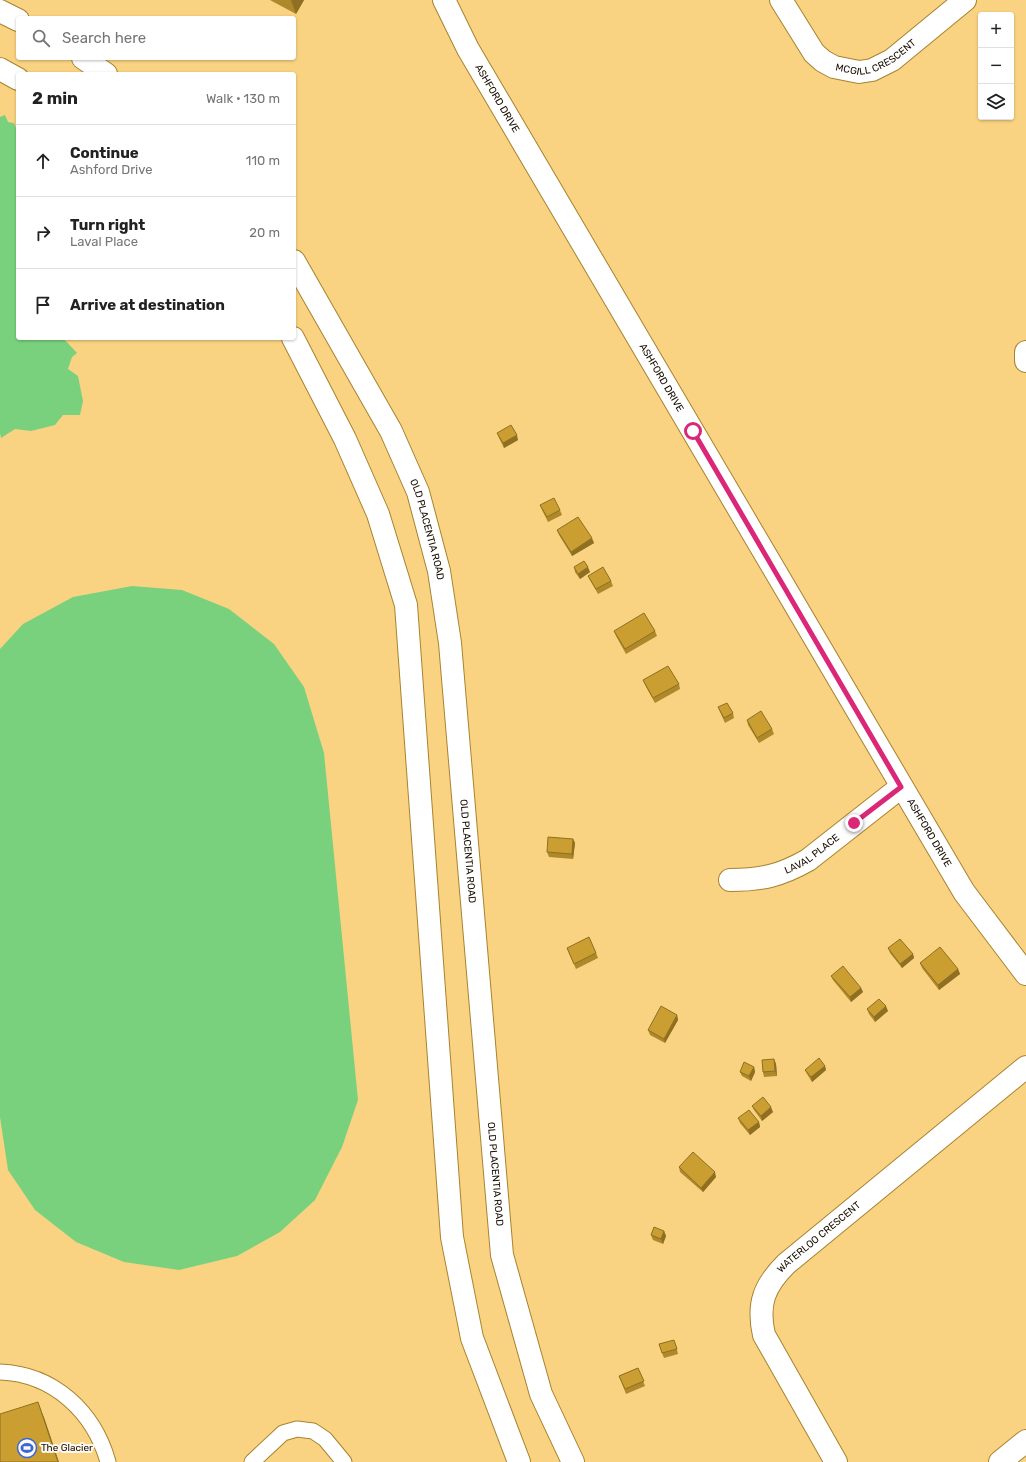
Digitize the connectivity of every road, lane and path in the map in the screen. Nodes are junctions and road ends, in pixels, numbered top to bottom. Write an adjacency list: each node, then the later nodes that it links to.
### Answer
1 (444, 0): 14 (main road, ASHFORD DRIVE)
2 (780, 0): 3 (main road, MCGILL CRESCENT)
3 (965, 0)
4 (0, 11): 5 (main road)
5 (16, 19)
6 (86, 60): 8 (main road)
7 (0, 69): 9 (main road)
8 (103, 72)
9 (16, 78)
10 (296, 265): 24 (main road, OLD PLACENTIA ROAD)
11 (294, 340): 23 (main road)
12 (1026, 352): 13 (main road)
13 (1026, 361)
14 (901, 787): 15 (main road, LAVAL PLACE); 16 (main road, ASHFORD DRIVE)
15 (730, 880)
16 (1026, 974)
17 (1026, 1067): 25 (main road, WATERLOO CRESCENT)
18 (0, 1372): 20 (lane)
19 (1026, 1441): 26 (main road)
20 (108, 1462)
21 (252, 1462): 22 (lane)
22 (344, 1462)
23 (519, 1462)
24 (573, 1462)
25 (836, 1462)
26 (1000, 1462)

